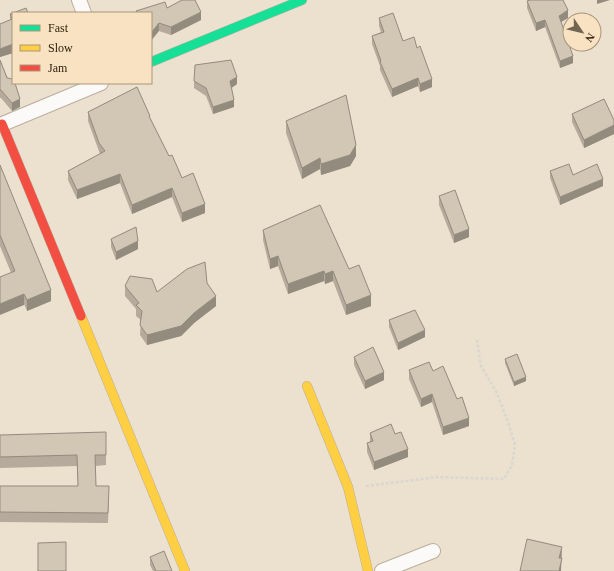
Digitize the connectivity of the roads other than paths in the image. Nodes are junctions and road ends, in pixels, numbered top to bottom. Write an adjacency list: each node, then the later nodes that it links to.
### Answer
1 (79, 0): 3 (street)
2 (302, 0): 4 (street)
3 (84, 12)
4 (152, 62)
5 (99, 84): 6 (street)
6 (1, 124): 9 (street)
7 (307, 386): 10 (street)
8 (433, 551): 11 (street)
9 (184, 571)
10 (368, 571)
11 (382, 571)

